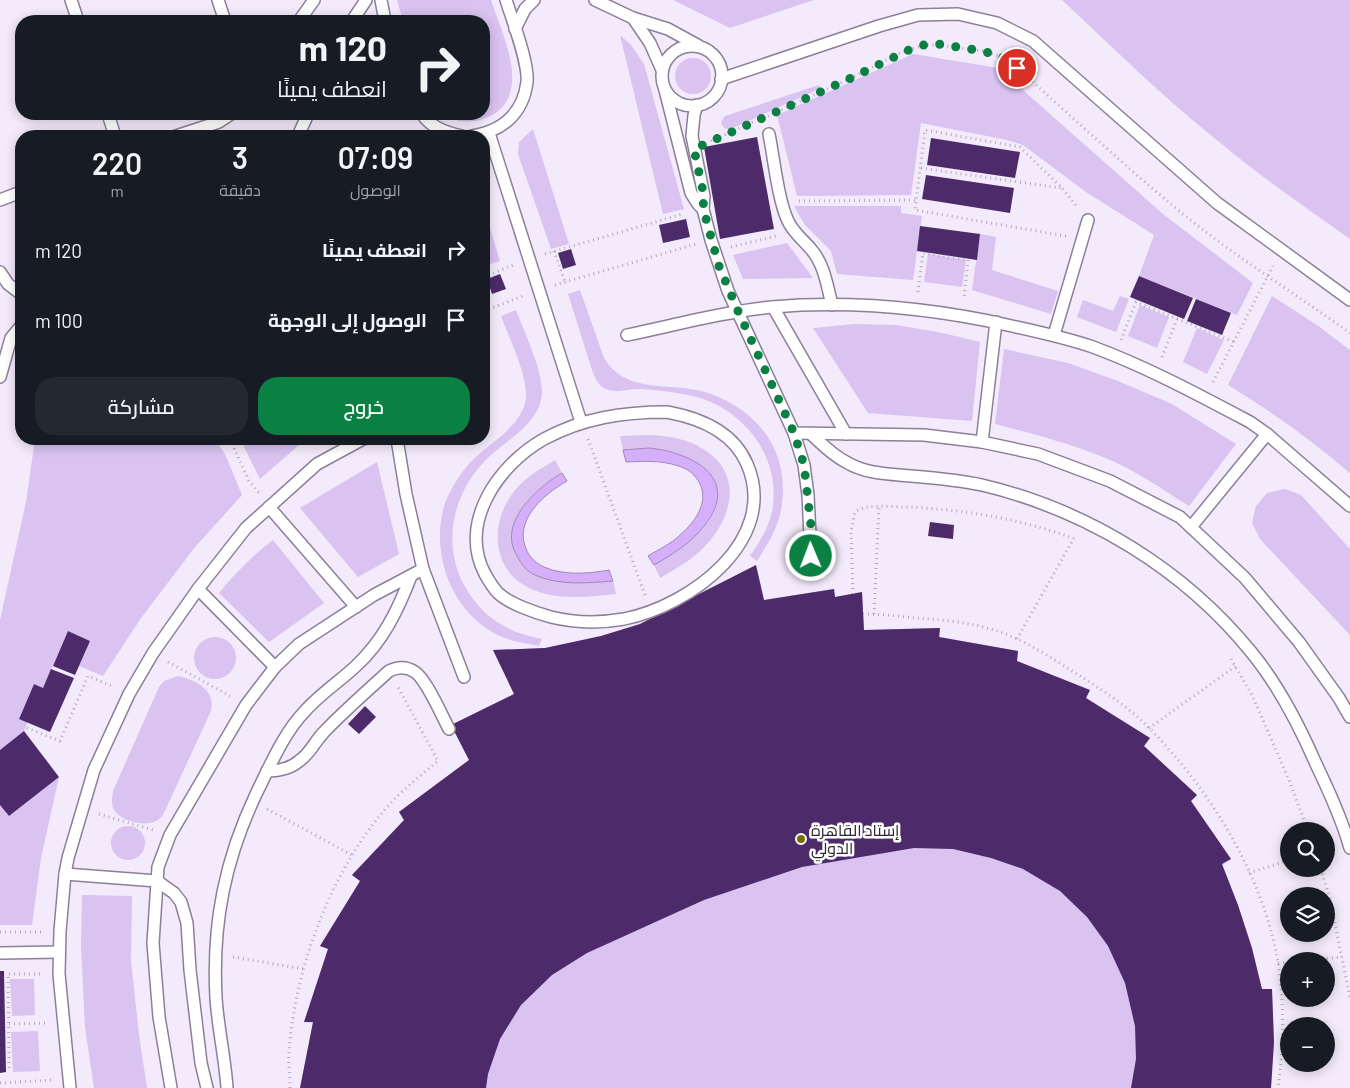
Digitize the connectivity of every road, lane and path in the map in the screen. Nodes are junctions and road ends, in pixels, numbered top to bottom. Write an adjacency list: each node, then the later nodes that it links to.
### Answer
1 (71, 0): 9 (lane)
2 (218, 0): 10 (lane)
3 (314, 0): 11 (lane)
4 (366, 0): 12 (lane)
5 (381, 0): 13 (lane)
6 (506, 0): 15 (lane)
7 (534, 0): 15 (lane)
8 (595, 0): 14 (lane)
9 (76, 15)
10 (223, 15)
11 (303, 15)
12 (356, 15)
13 (384, 15)
14 (633, 18): 16 (lane); 17 (lane)
15 (515, 29): 27 (lane)
16 (700, 47): 17 (lane); 18 (lane)
17 (662, 70): 19 (lane)
18 (721, 79): 20 (lane); 42 (lane)
19 (665, 89): 20 (lane); 37 (lane)
20 (698, 105): 30 (lane)
21 (767, 116): 48 (path)
22 (222, 120): 25 (lane)
23 (426, 120): 26 (lane)
24 (758, 120): 30 (path)
25 (194, 130)
26 (441, 130)
27 (490, 132)
28 (769, 134): 36 (lane)
29 (490, 136): 45 (lane)
30 (694, 149): 37 (lane)
31 (921, 168): 32 (path); 32 (path); 35 (path)
32 (1062, 188): 38 (path)
33 (15, 194): 34 (lane)
34 (0, 200)
35 (916, 200): 36 (path); 40 (path)
36 (782, 201): 39 (lane)
37 (703, 208): 41 (lane); 43 (path)
38 (1088, 220): 40 (lane)
39 (793, 231): 44 (path); 53 (lane)
40 (1082, 239): 64 (lane)
41 (711, 240): 44 (lane); 49 (path)
42 (1282, 250): 48 (path); 52 (lane)
43 (554, 252): 45 (path); 49 (path)
44 (714, 252): 57 (lane)
45 (529, 259): 47 (path); 51 (lane)
46 (0, 272): 50 (lane)
47 (490, 275)
48 (1268, 277): 62 (path); 65 (path)
49 (565, 282): 51 (path)
50 (15, 289)
51 (539, 290): 56 (path); 70 (lane)
52 (1350, 300)
53 (832, 305): 54 (lane); 55 (lane)
54 (773, 307): 57 (lane); 73 (lane)
55 (916, 308): 58 (lane); 58 (path)
56 (490, 309)
57 (738, 311): 63 (lane); 71 (lane)
58 (961, 316): 60 (lane)
59 (1178, 319): 65 (path); 66 (path); 67 (path)
60 (996, 322): 64 (lane); 75 (lane)
61 (15, 333): 68 (lane)
62 (1350, 333)
63 (627, 335)
64 (1054, 335): 66 (lane)
65 (1234, 342): 69 (path)
66 (1114, 355): 67 (lane)
67 (1155, 374): 69 (lane)
68 (0, 377)
69 (1205, 398): 74 (lane)
70 (581, 422): 91 (path); 91 (lane); 91 (lane)
71 (794, 433): 72 (lane); 85 (lane)
72 (810, 434): 73 (lane); 112 (lane)
73 (846, 434): 75 (lane)
74 (1267, 434): 80 (lane); 82 (lane)
75 (982, 442): 82 (lane)
76 (233, 445): 81 (path)
77 (352, 445): 81 (lane)
78 (398, 445): 86 (lane)
79 (879, 506): 83 (path); 89 (path); 93 (path)
80 (1350, 506)
81 (268, 507): 88 (lane); 90 (lane)
82 (1191, 527): 103 (lane)
83 (1081, 542)
84 (1067, 550): 94 (path)
85 (811, 556)
86 (423, 569): 87 (lane); 99 (lane)
87 (411, 576): 90 (lane); 107 (lane)
88 (198, 589): 96 (lane); 97 (lane)
89 (853, 594)
90 (356, 607): 97 (lane)
91 (651, 612)
92 (863, 614): 93 (path)
93 (874, 614): 94 (path)
94 (1017, 639): 105 (path)
95 (1226, 652): 110 (path)
96 (153, 653): 101 (lane); 102 (path)
97 (275, 667): 102 (lane)
98 (1225, 674): 105 (path)
99 (464, 677)
100 (394, 680): 113 (path)
101 (129, 694): 104 (path); 108 (lane)
102 (246, 705): 111 (lane)
103 (1350, 717)
104 (27, 728)
105 (1149, 728): 115 (path)
106 (449, 729): 107 (lane)
107 (267, 771): 137 (lane)
108 (82, 809): 111 (path); 116 (lane)
109 (276, 814): 113 (path)
110 (1305, 822)
111 (170, 835): 118 (lane)
112 (1350, 848)
113 (352, 855): 127 (path)
114 (1280, 863): 115 (path)
115 (1249, 873): 126 (path)
116 (65, 874): 118 (lane); 119 (lane)
117 (1323, 877): 123 (path)
118 (157, 881): 135 (lane); 136 (lane)
119 (60, 931): 120 (path); 121 (lane)
120 (0, 932)
121 (59, 952): 122 (lane); 128 (lane)
122 (0, 953)
123 (1342, 957): 125 (path); 129 (path)
124 (239, 958): 127 (path)
125 (1335, 958)
126 (1278, 963): 139 (path)
127 (304, 969): 138 (path)
128 (59, 974): 130 (lane); 131 (path)
129 (1350, 998)
130 (63, 1022): 131 (path); 134 (lane)
131 (9, 1024): 132 (path)
132 (9, 1068)
133 (0, 1083): 134 (path)
134 (69, 1084)
135 (171, 1088)
136 (207, 1088)
137 (227, 1088)
138 (290, 1088)
139 (1278, 1088)

